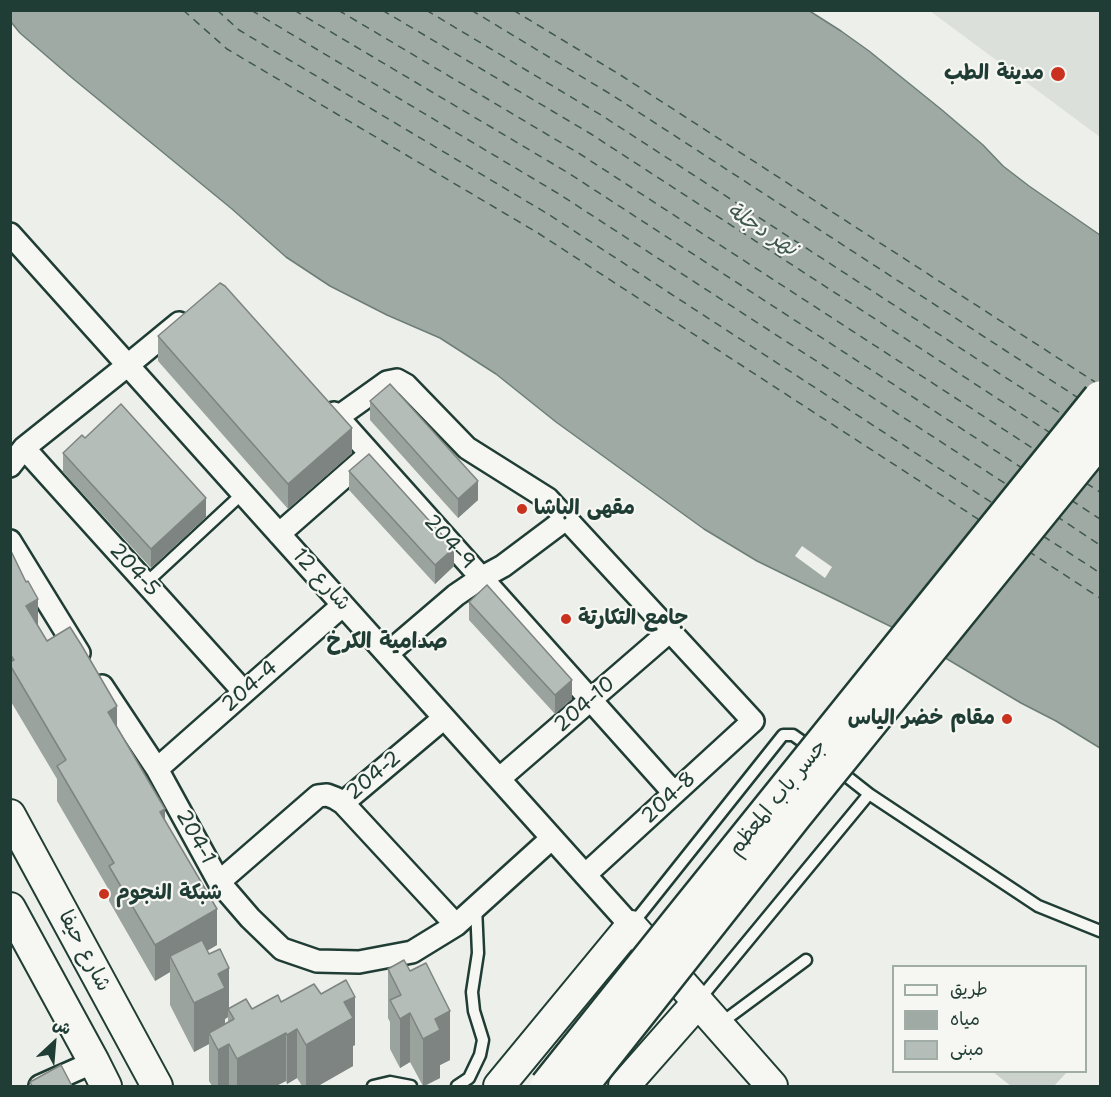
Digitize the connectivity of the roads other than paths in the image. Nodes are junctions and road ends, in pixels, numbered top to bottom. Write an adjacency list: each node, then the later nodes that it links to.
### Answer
1 (10, 234): 3 (street, شارع 12)
2 (192, 312): 3 (street)
3 (128, 365): 8 (street); 11 (street, شارع 12)
4 (1101, 398): 47 (main road, جسر باب المعظم, bridge)
5 (323, 400): 6 (street, 204-9)
6 (338, 417): 9 (street, 204-9); 12 (street)
7 (1101, 439): 48 (main road, جسر باب المعظم, bridge)
8 (24, 448): 10 (street); 16 (street, 204-5)
9 (370, 454): 13 (street); 15 (street, 204-9)
10 (10, 466)
11 (243, 493): 13 (street, شارع 12); 16 (lane)
12 (567, 518): 15 (street); 18 (street)
13 (279, 534): 17 (street, شارع 12)
14 (10, 541): 23 (street, 204-1)
15 (481, 578): 19 (street); 21 (street, 204-9)
16 (146, 583): 20 (street, 204-5)
17 (343, 605): 19 (street, شارع 12); 20 (street, 204-4)
18 (670, 631): 21 (street, 204-10); 25 (street, 204-8)
19 (387, 654): 22 (street, شارع 12)
20 (244, 692): 23 (street, 204-4)
21 (591, 700): 24 (street, 204-10); 25 (street, 204-9)
22 (444, 718): 24 (street, شارع 12); 27 (street, 204-2)
23 (157, 769): 31 (street, 204-1)
24 (499, 779): 29 (street, شارع 12)
25 (674, 793): 30 (street, 204-8)
26 (869, 794): 35 (lane); 36 (lane); 38 (lane)
27 (343, 803): 31 (street, 204-2); 34 (street)
28 (10, 815): 42 (street, شارع حيفا)
29 (552, 838): 30 (street, شارع 12); 32 (street, 204-1)
30 (585, 875): 35 (street, شارع 12)
31 (219, 882): 34 (street, 204-1)
32 (476, 907): 34 (street, 204-1); 45 (lane)
33 (10, 908): 40 (street, شارع حيفا)
34 (456, 925)
35 (631, 926): 38 (street); 46 (street)
36 (1101, 931)
37 (806, 960): 39 (lane)
38 (698, 1002): 39 (street); 49 (street)
39 (718, 1025): 50 (street)
40 (100, 1074): 41 (street)
41 (40, 1086)
42 (157, 1086)
43 (373, 1086): 44 (lane)
44 (411, 1086)
45 (457, 1086)
46 (499, 1086)
47 (547, 1086)
48 (581, 1086)
49 (624, 1086)
50 (772, 1086)

